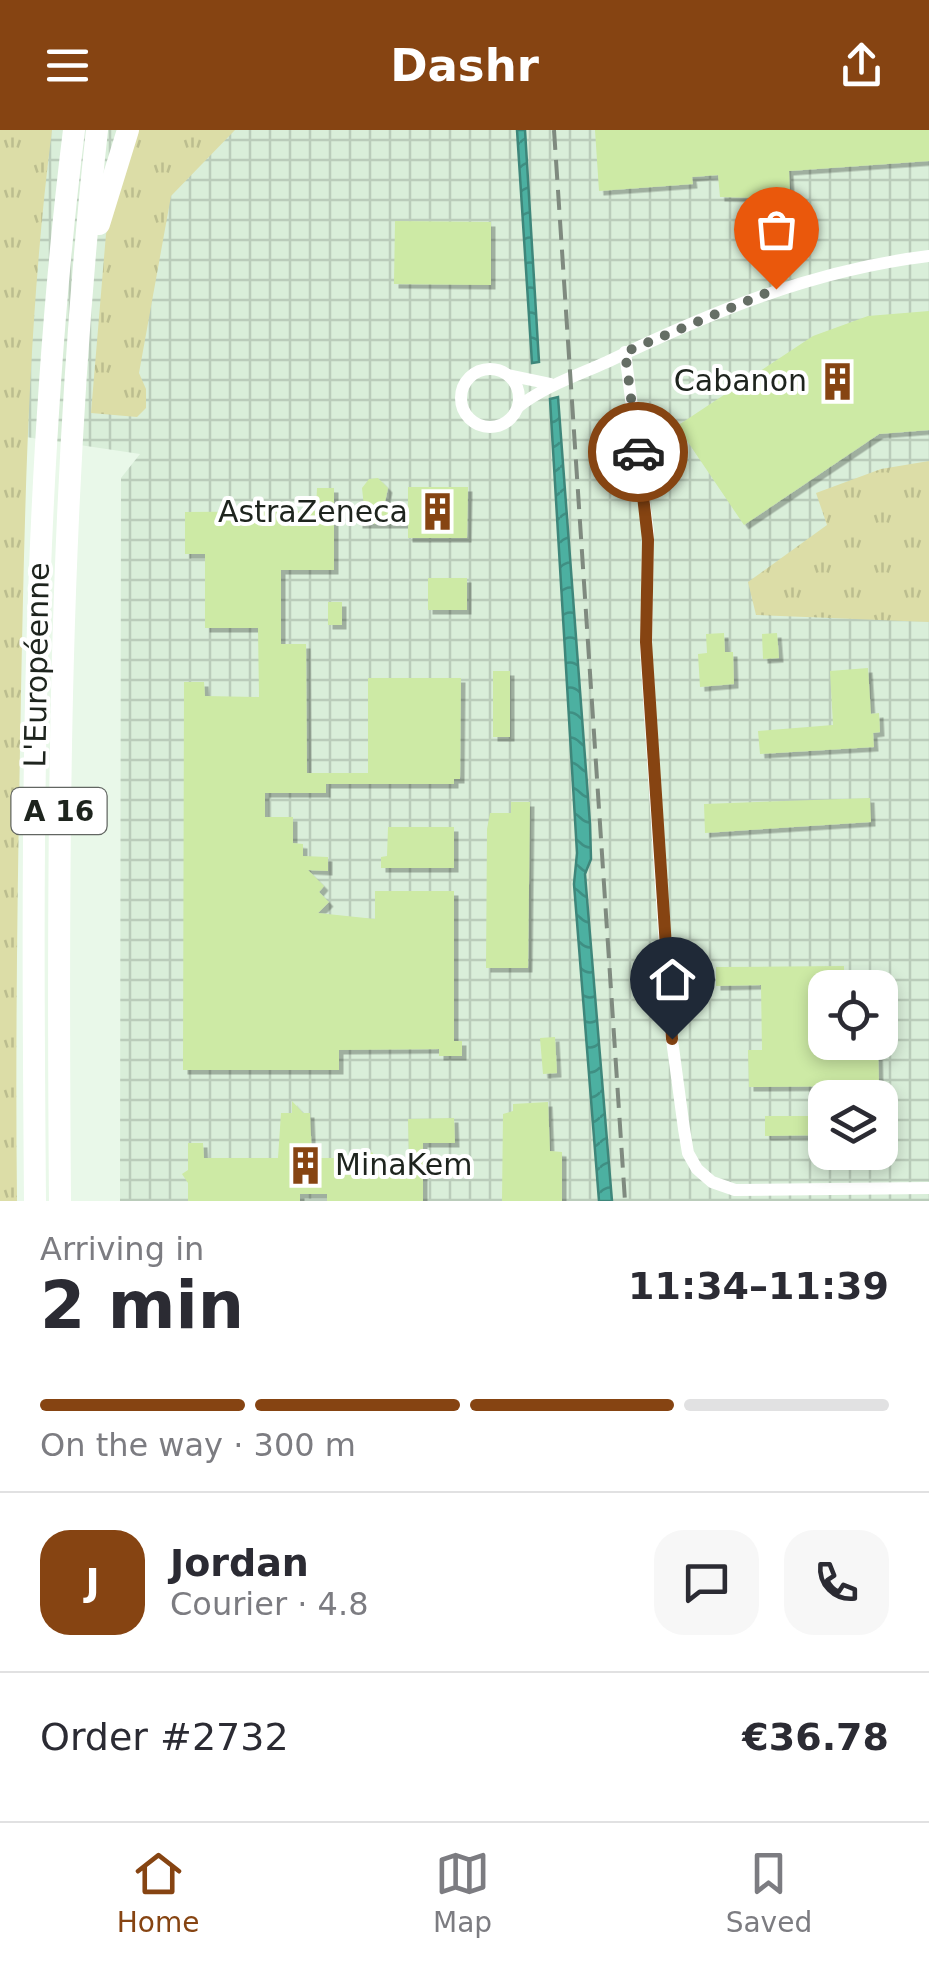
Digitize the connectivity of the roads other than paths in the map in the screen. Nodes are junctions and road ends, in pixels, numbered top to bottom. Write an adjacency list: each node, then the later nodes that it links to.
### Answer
1 (71, 130): 11 (highway, L'Européenne / A 16)
2 (97, 130): 9 (highway, L'Européenne / A 16)
3 (128, 130): 9 (highway)
4 (929, 256): 5 (street)
5 (625, 352): 7 (street); 10 (street)
6 (508, 375): 7 (street); 8 (street); 8 (street)
7 (554, 383): 8 (street)
8 (518, 407)
9 (71, 420): 12 (highway, L'Européenne / A 16)
10 (929, 1188)
11 (35, 1201)
12 (60, 1201)

